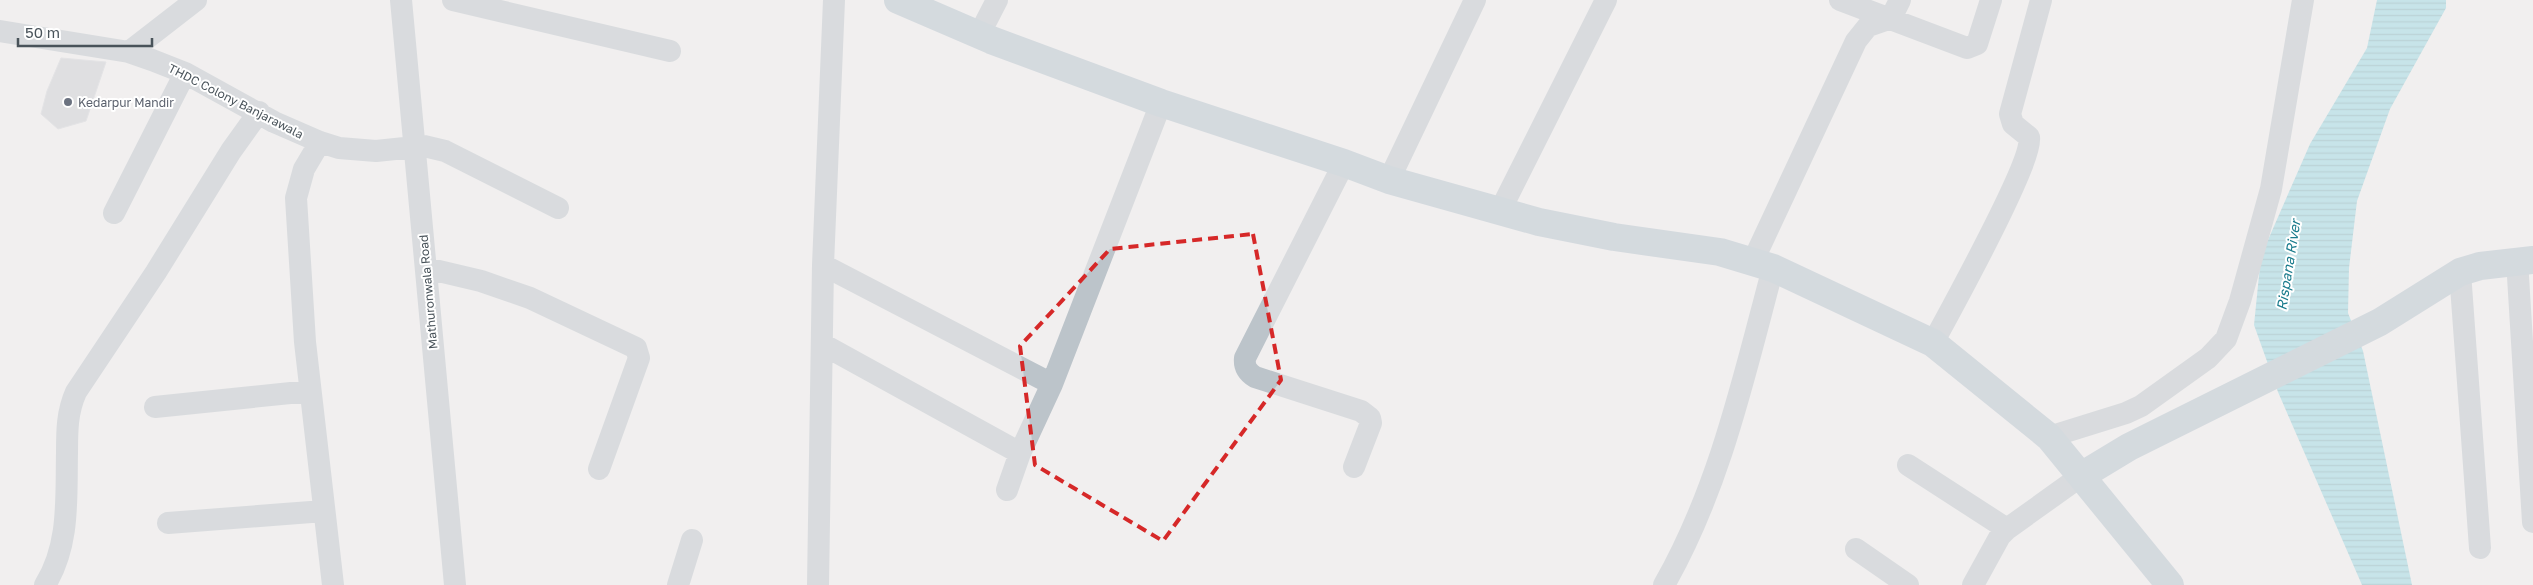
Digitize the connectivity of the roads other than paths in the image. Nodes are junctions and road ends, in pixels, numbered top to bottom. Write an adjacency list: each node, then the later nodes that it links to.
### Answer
1 (196, 0): 18 (street)
2 (401, 0): 23 (street, Mathuronwala Road)
3 (453, 0): 17 (street)
4 (834, 0): 30 (street)
5 (898, 0): 16 (main road)
6 (997, 0): 16 (street)
7 (1475, 0): 25 (street)
8 (1606, 0): 27 (street)
9 (1840, 0): 14 (street)
10 (1900, 0): 14 (street)
11 (1991, 0): 14 (street)
12 (2041, 0): 34 (street)
13 (2304, 0): 39 (street)
14 (1888, 20): 31 (street)
15 (0, 31): 18 (street, THDC Colony Banjarawala)
16 (979, 35): 20 (main road)
17 (670, 51)
18 (129, 52): 19 (street, THDC Colony Banjarawala)
19 (185, 73): 21 (street, THDC Colony Banjarawala); 28 (street)
20 (1160, 103): 24 (main road); 36 (street)
21 (259, 112): 22 (street, THDC Colony Banjarawala); 54 (street)
22 (320, 142): 23 (street, THDC Colony Banjarawala); 37 (street)
23 (413, 146): 26 (street, THDC Colony Banjarawala); 32 (street, Mathuronwala Road)
24 (1344, 163): 25 (main road); 42 (street)
25 (1389, 180): 27 (main road)
26 (558, 208)
27 (1500, 211): 31 (main road)
28 (114, 213)
29 (2525, 260): 33 (main road); 47 (street)
30 (823, 265): 35 (street); 36 (street)
31 (1763, 265): 34 (main road); 53 (street)
32 (426, 268): 43 (street); 56 (street, Mathuronwala Road)
33 (2460, 272): 44 (main road); 51 (street)
34 (1933, 343): 39 (main road)
35 (822, 344): 40 (street); 58 (street)
36 (1052, 384): 40 (street)
37 (310, 391): 38 (street); 46 (street)
38 (155, 406)
39 (2049, 437): 44 (main road)
40 (1020, 453): 45 (street)
41 (1908, 465): 49 (street)
42 (1354, 466)
43 (599, 469)
44 (2081, 476): 49 (street); 61 (main road)
45 (1007, 490)
46 (324, 511): 48 (street); 55 (street)
47 (2533, 522)
48 (168, 523)
49 (2007, 529): 60 (street)
50 (692, 540): 57 (street)
51 (2480, 548)
52 (1856, 549): 59 (street)
53 (1668, 584)
54 (45, 585)
55 (333, 585)
56 (455, 585)
57 (678, 585)
58 (818, 585)
59 (1908, 585)
60 (1973, 585)
61 (2170, 585)

